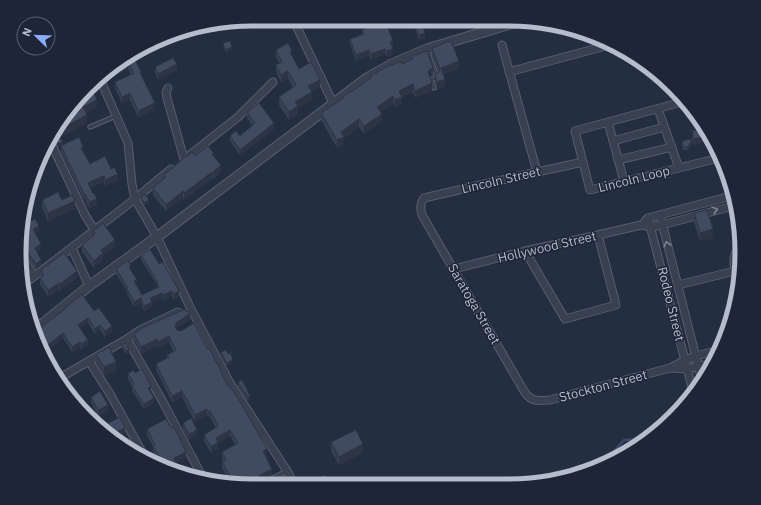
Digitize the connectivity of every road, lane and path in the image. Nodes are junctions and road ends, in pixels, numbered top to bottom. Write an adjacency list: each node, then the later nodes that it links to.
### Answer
1 (296, 26): 11 (street)
2 (503, 26): 5 (street)
3 (502, 45): 6 (street)
4 (603, 47): 6 (street)
5 (427, 49): 10 (lane); 11 (street)
6 (510, 72): 26 (street)
7 (273, 82): 21 (street)
8 (102, 83): 14 (street)
9 (168, 88): 21 (street)
10 (434, 88)
11 (333, 103): 39 (street)
12 (679, 103): 13 (street, Lincoln Loop)
13 (658, 109): 15 (street, Lincoln Loop); 17 (street)
14 (116, 116): 16 (lane); 29 (street)
15 (608, 122): 18 (street); 24 (street, Lincoln Loop)
16 (90, 126)
17 (664, 127): 18 (street); 20 (street)
18 (613, 141): 23 (street)
19 (52, 146): 37 (street)
20 (672, 147): 23 (street); 25 (street)
21 (184, 159): 29 (street)
22 (715, 159): 25 (street, Lincoln Loop)
23 (618, 160): 27 (street)
24 (583, 162): 26 (street, Lincoln Street); 27 (street, Lincoln Loop)
25 (679, 168): 27 (street, Lincoln Loop)
26 (537, 172): 30 (street, Lincoln Street)
27 (624, 181)
28 (728, 197): 32 (street)
29 (135, 199): 37 (street); 39 (street)
30 (421, 203): 45 (street, Saratoga Street)
31 (731, 207): 35 (street, one-way to 31)
32 (660, 215): 33 (street); 35 (street, Rodeo Street)
33 (648, 218): 34 (street); 36 (street, Rodeo Street)
34 (641, 224): 36 (street); 38 (street, Hollywood Street)
35 (662, 225): 36 (street); 49 (street, Rodeo Street, one-way to 35)
36 (650, 227): 56 (street, Rodeo Street)
37 (95, 231): 40 (street)
38 (598, 235): 41 (street, Hollywood Street); 41 (street)
39 (157, 237): 50 (street); 51 (street)
40 (72, 248): 47 (street); 50 (street)
41 (525, 251): 45 (street, Hollywood Street)
42 (735, 253): 44 (street)
43 (26, 263): 47 (street)
44 (735, 264)
45 (454, 269): 65 (street, Saratoga Street)
46 (734, 273): 49 (street)
47 (34, 275): 48 (street)
48 (28, 281)
49 (678, 285): 55 (street, Rodeo Street)
50 (89, 286): 52 (street)
51 (190, 307): 53 (street); 67 (street)
52 (39, 328)
53 (127, 339): 57 (street); 68 (street)
54 (712, 352): 55 (street)
55 (696, 356): 56 (street); 59 (street, Rodeo Street)
56 (685, 360): 60 (street); 61 (street, Rodeo Street)
57 (89, 361): 63 (street); 66 (street)
58 (706, 365): 59 (street)
59 (699, 366): 61 (street); 62 (street, Rodeo Street)
60 (670, 368): 61 (street); 65 (street, Stockton Street)
61 (687, 369): 64 (street, Rodeo Street)
62 (700, 373)
63 (63, 376)
64 (691, 385)
65 (534, 400)
66 (142, 450)
67 (287, 471): 69 (lane); 70 (street)
68 (200, 473)
69 (271, 479)
70 (291, 479)

